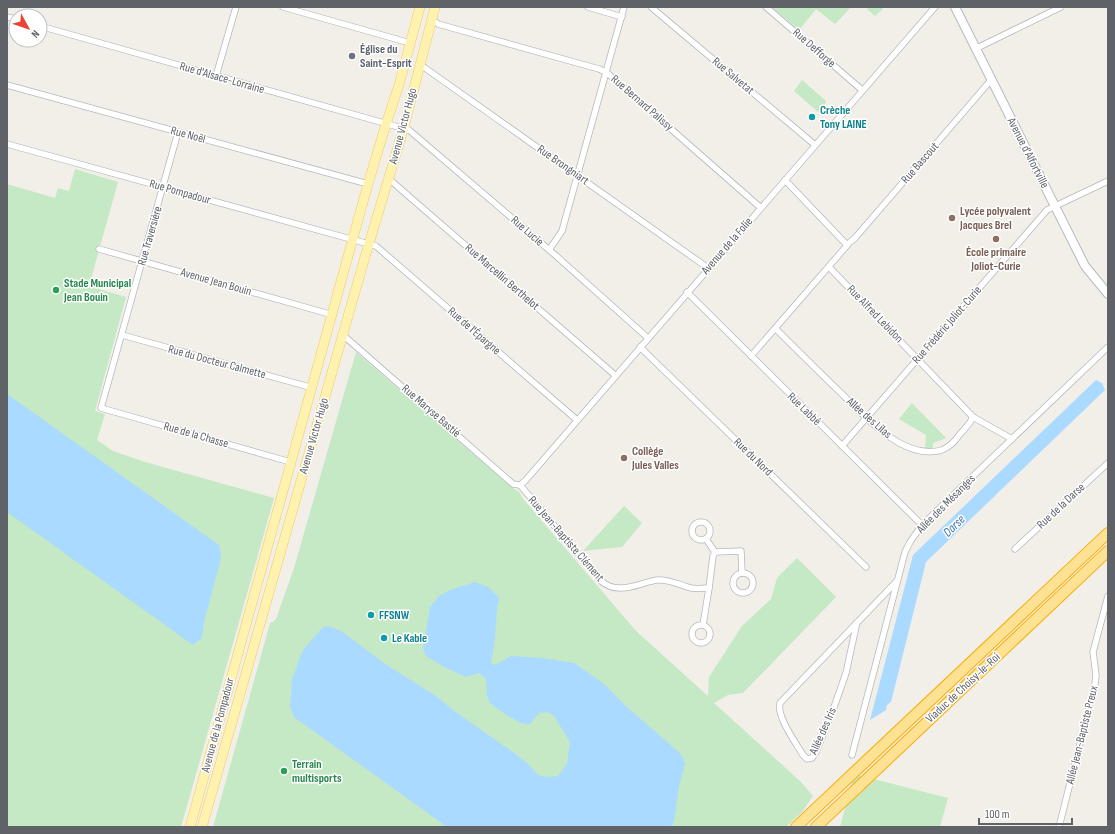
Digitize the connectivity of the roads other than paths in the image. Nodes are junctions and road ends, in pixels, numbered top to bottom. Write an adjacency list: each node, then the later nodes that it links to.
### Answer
1 (236, 7): 19 (street)
2 (283, 7): 15 (street)
3 (420, 7): 15 (main road, Avenue Victor Hugo)
4 (436, 7): 13 (main road, Avenue Victor Hugo)
5 (588, 7): 12 (street)
6 (624, 7): 12 (street)
7 (651, 7): 27 (street, Rue Salvetat)
8 (766, 7): 22 (street, Rue Defforge)
9 (935, 7): 22 (street, Avenue de la Folie)
10 (954, 7): 16 (main road, Avenue d'Alfortville)
11 (1061, 7): 16 (street)
12 (622, 17): 18 (street)
13 (432, 19): 17 (main road, Avenue Victor Hugo); 18 (street, Rue Bernard Palissy)
14 (48, 28): 19 (street, Rue d'Alsace-Lorraine)
15 (410, 43): 23 (main road, Avenue Victor Hugo)
16 (975, 49): 20 (main road, Avenue d'Alfortville)
17 (418, 70): 24 (main road, Avenue Victor Hugo); 28 (street, Rue Brongniart)
18 (606, 72): 28 (street); 35 (street, Rue Bernard Palissy)
19 (216, 76): 23 (street, Rue d'Alsace-Lorraine)
20 (991, 80): 34 (main road, Avenue d'Alfortville); 38 (street, Rue Bascout)
21 (7, 85): 25 (street, Rue Noël)
22 (862, 90): 27 (street, Avenue de la Folie)
23 (386, 124): 24 (street, Rue d'Alsace-Lorraine); 32 (main road, Avenue Victor Hugo)
24 (404, 127): 29 (main road, Avenue Victor Hugo); 40 (street, Rue Lucie)
25 (178, 132): 32 (street, Rue Noël); 33 (street, Rue Traversière)
26 (7, 144): 33 (street, Rue Pompadour)
27 (815, 145): 30 (street, Avenue de la Folie)
28 (577, 175): 40 (street); 43 (street, Rue Brongniart)
29 (389, 179): 37 (main road, Avenue Victor Hugo); 55 (street, Rue Marcellin Berthelot)
30 (785, 180): 35 (street, Avenue de la Folie); 38 (street)
31 (1108, 181): 34 (street, Rue Frédéric Joliot-Curie)
32 (368, 184): 36 (main road, Avenue Victor Hugo)
33 (163, 187): 36 (street, Rue Pompadour); 41 (street, Rue Traversière)
34 (1055, 206): 45 (main road, Avenue d'Alfortville); 54 (street, Rue Frédéric Joliot-Curie)
35 (761, 208): 43 (street, Avenue de la Folie)
36 (353, 240): 37 (street); 46 (main road, Avenue Victor Hugo)
37 (370, 244): 49 (main road, Avenue Victor Hugo); 60 (street, Rue de l'Épargne)
38 (848, 245): 42 (street, Rue Bascout)
39 (99, 249): 41 (street, Avenue Jean Bouin)
40 (549, 250): 50 (street, Rue Lucie)
41 (143, 261): 46 (street, Avenue Jean Bouin); 48 (street, Rue Traversière)
42 (829, 267): 47 (street, Rue Bascout); 54 (street, Rue Alfred Lebidon)
43 (708, 268): 44 (street, Avenue de la Folie)
44 (687, 292): 50 (street, Avenue de la Folie); 53 (street, Rue Labbé)
45 (1108, 294)
46 (333, 315): 56 (main road, Avenue Victor Hugo)
47 (776, 329): 53 (street, Rue Bascout); 59 (street, Allée des Lilas)
48 (122, 335): 56 (street, Rue du Docteur Calmette); 57 (street, Rue Traversière)
49 (344, 335): 65 (street, Rue Maryse Bastié); 80 (main road, Avenue Victor Hugo)
50 (648, 338): 51 (street, Avenue de la Folie)
51 (640, 347): 55 (street, Avenue de la Folie); 72 (street, Rue du Nord)
52 (1108, 347): 61 (street, Allée des Mésanges)
53 (751, 356): 62 (street, Rue Labbé)
54 (918, 359): 58 (street, Rue Alfred Lebidon); 59 (street, Rue Frédéric Joliot-Curie)
55 (616, 376): 60 (street, Avenue de la Folie)
56 (313, 388): 63 (main road, Avenue Victor Hugo)
57 (101, 408): 63 (street, Rue de la Chasse)
58 (973, 417): 59 (street, Allée des Lilas); 61 (street, Rue Alfred Lebidon)
59 (866, 418): 62 (street, Rue Frédéric Joliot-Curie)
60 (577, 420): 65 (street, Avenue de la Folie)
61 (1012, 439): 66 (street, Allée des Mésanges)
62 (842, 446): 66 (street, Rue Labbé)
63 (292, 461): 77 (main road, Avenue Victor Hugo)
64 (1108, 464): 69 (street, Rue de la Darse)
65 (520, 485): 75 (street, Rue Jean-Baptiste Clément)
66 (922, 525): 74 (street, Allée des Mésanges)
67 (1108, 533): 85 (highway, Viaduc de Choisy-le-Roi)
68 (706, 539): 71 (street)
69 (1015, 549)
70 (1108, 551): 82 (highway, Viaduc de Choisy-le-Roi)
71 (715, 552): 73 (street); 75 (street)
72 (866, 567)
73 (742, 573)
74 (898, 581): 78 (street, Allée des Iris); 81 (street, Allée des Mésanges)
75 (709, 588): 79 (street)
76 (1108, 596): 86 (street, Allée Jean-Baptiste Preux)
77 (246, 622): 83 (main road, Avenue de la Pompadour)
78 (857, 622): 78 (street, Allée des Iris)
79 (703, 625)
80 (259, 628): 84 (main road, Avenue de la Pompadour)
81 (852, 754)
82 (816, 826)
83 (190, 827)
84 (202, 827)
85 (796, 827)
86 (1059, 827)

